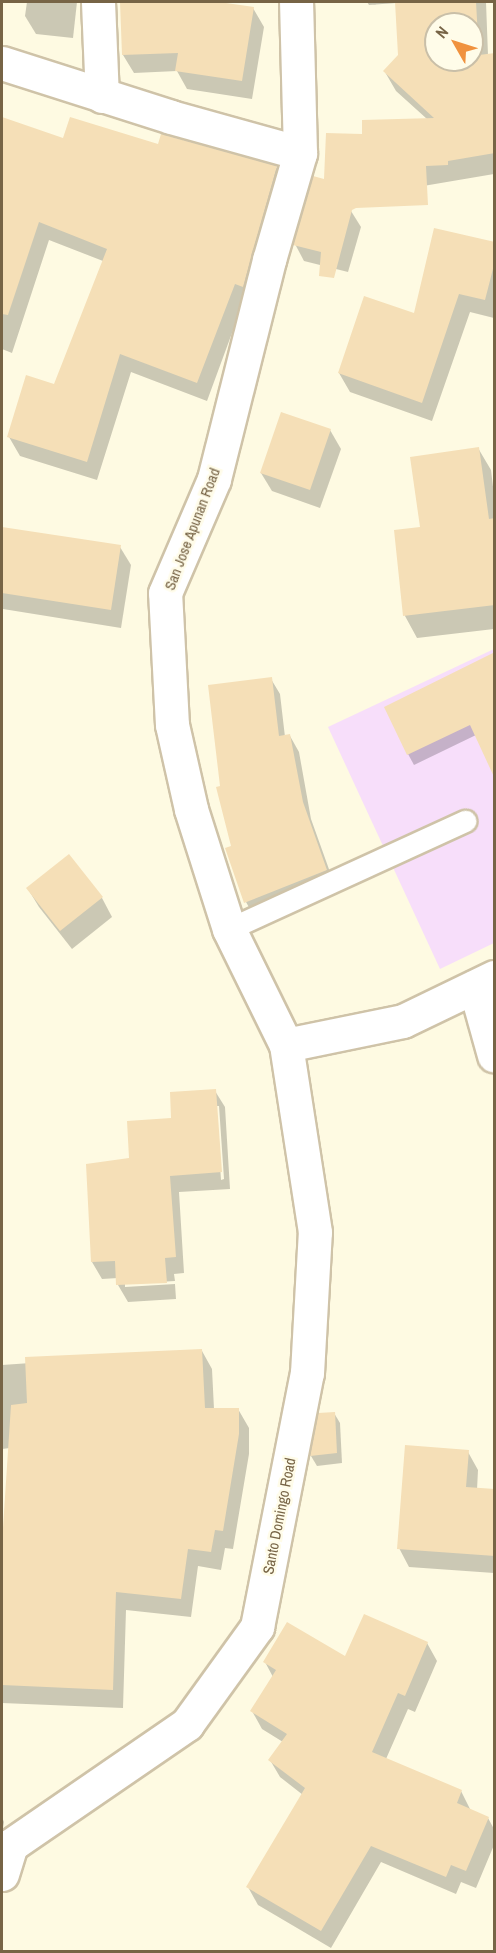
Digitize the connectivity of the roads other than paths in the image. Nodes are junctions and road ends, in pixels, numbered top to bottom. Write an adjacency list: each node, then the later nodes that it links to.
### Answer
1 (98, 2): 4 (street)
2 (296, 2): 5 (street, San Jose Apunan Road)
3 (2, 63): 4 (street)
4 (102, 96): 5 (street)
5 (300, 153): 7 (street, San Jose Apunan Road)
6 (465, 821): 7 (lane)
7 (229, 929): 9 (street, San Jose Apunan Road)
8 (485, 982): 9 (street); 10 (street)
9 (286, 1045): 11 (street, Santo Domingo Road)
10 (495, 1055)
11 (2, 1874)

